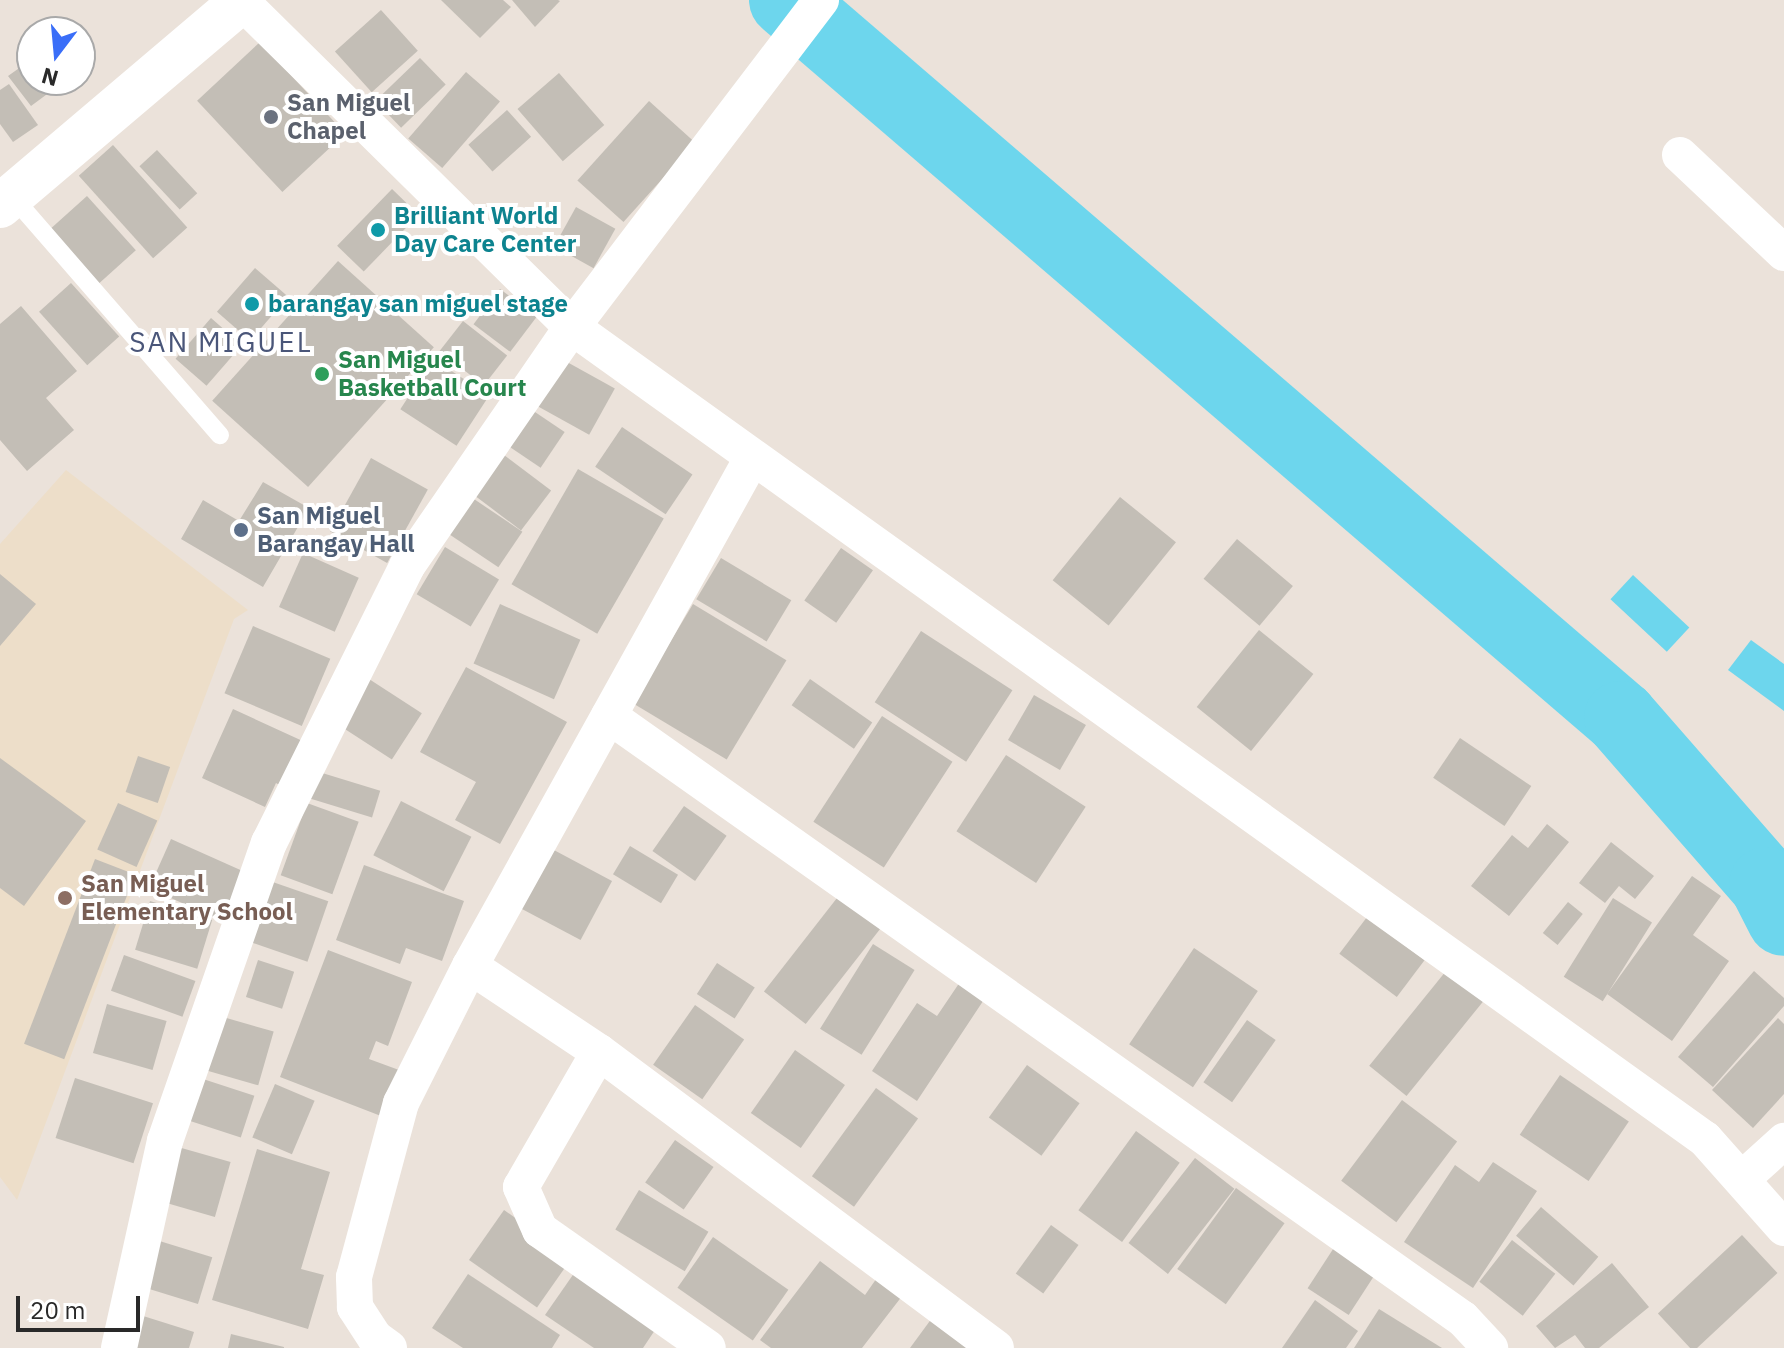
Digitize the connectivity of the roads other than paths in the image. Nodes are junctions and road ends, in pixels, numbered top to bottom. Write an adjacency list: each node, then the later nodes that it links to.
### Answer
1 (821, 0): 6 (street)
2 (242, 1): 4 (main road); 6 (street)
3 (1680, 155): 5 (street)
4 (6, 201): 7 (lane)
5 (1784, 253)
6 (572, 327): 8 (street); 15 (street)
7 (220, 435)
8 (752, 458): 9 (street); 13 (street)
9 (609, 716): 10 (street); 19 (street)
10 (470, 966): 11 (street); 16 (street)
11 (599, 1052): 17 (street); 18 (street)
12 (1784, 1141): 13 (street)
13 (1748, 1175): 14 (street)
14 (1784, 1228)
15 (119, 1348)
16 (389, 1348)
17 (708, 1348)
18 (996, 1348)
19 (1490, 1348)

